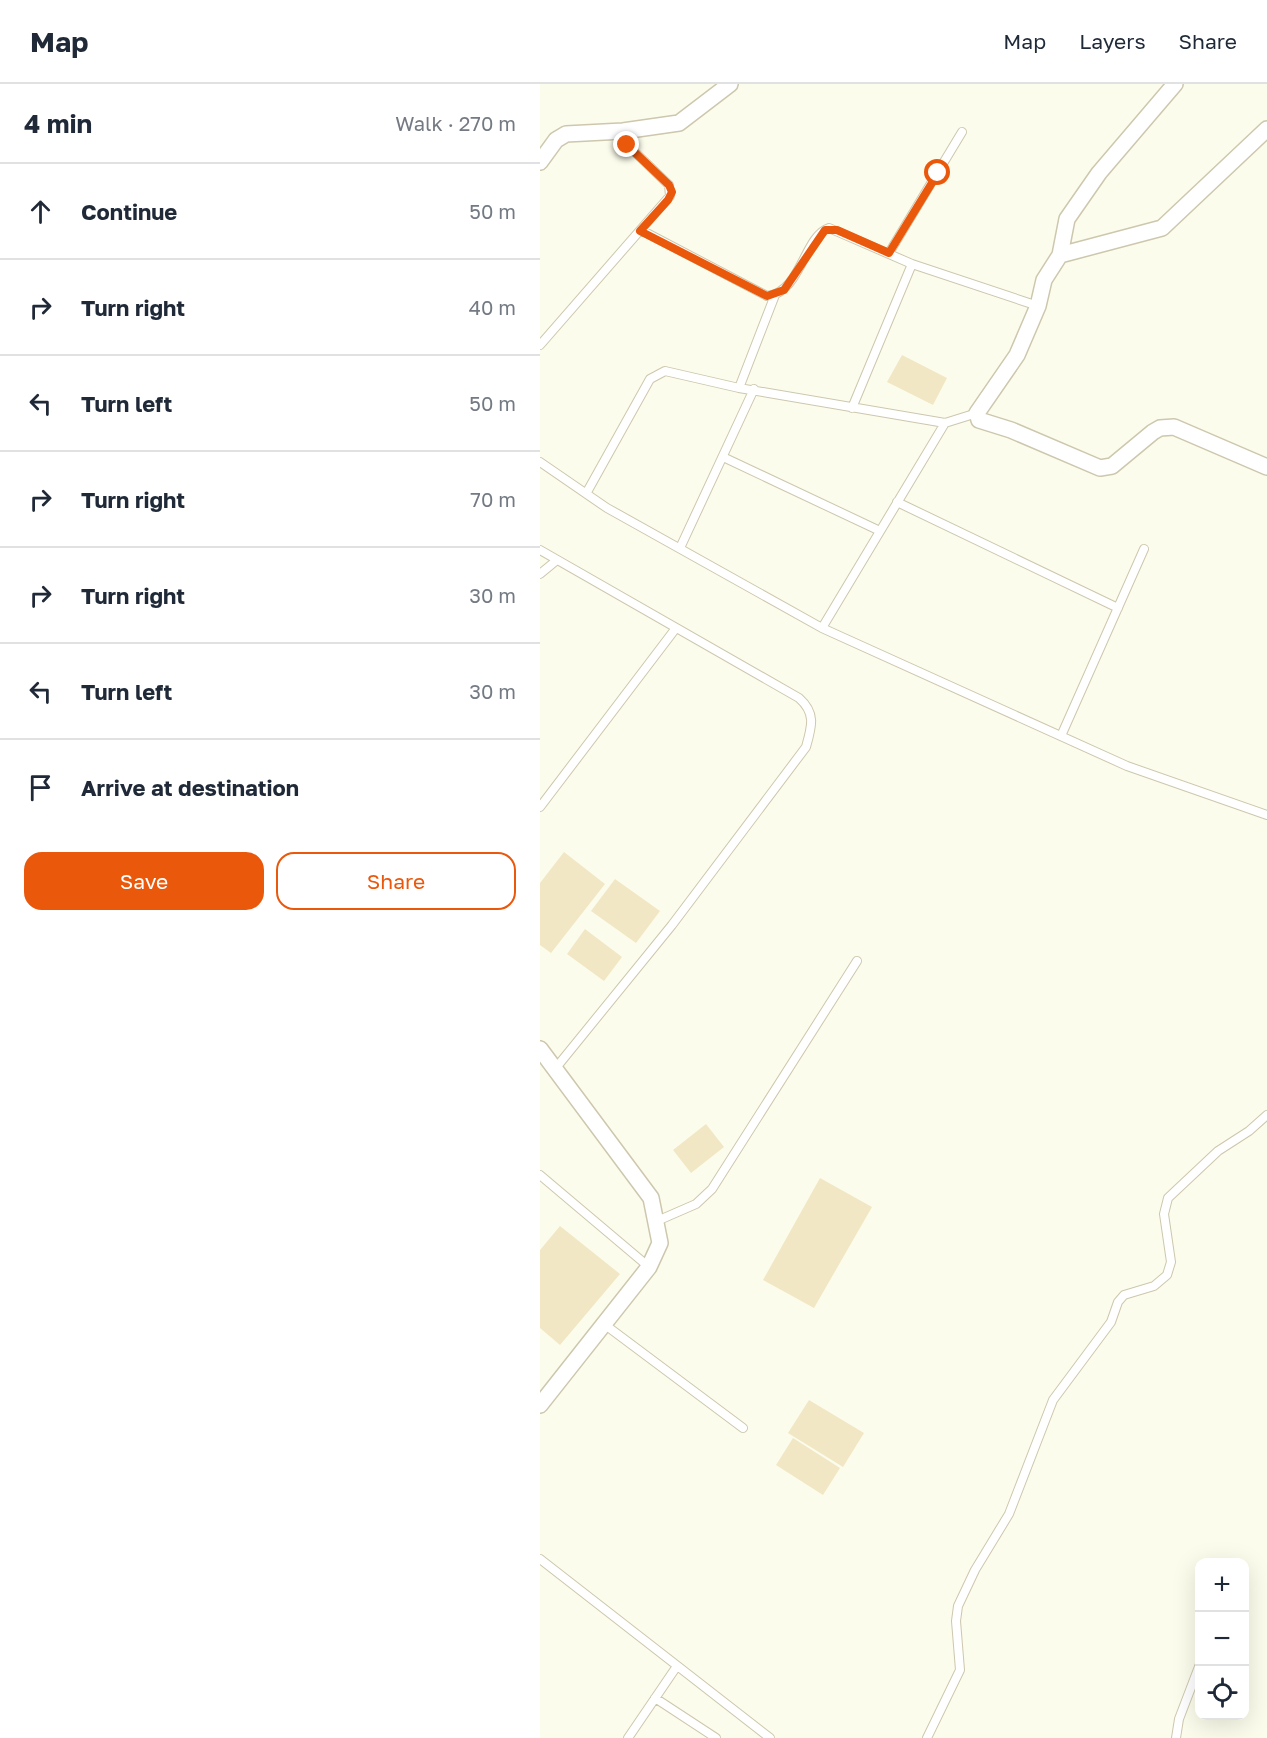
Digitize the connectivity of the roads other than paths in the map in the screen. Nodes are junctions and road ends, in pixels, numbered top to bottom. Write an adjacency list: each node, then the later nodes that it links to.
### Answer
1 (730, 84): 4 (street)
2 (1175, 84): 9 (street)
3 (1267, 129): 9 (street)
4 (614, 132): 6 (street); 7 (lane)
5 (962, 132): 8 (lane)
6 (540, 162)
7 (640, 231): 11 (lane); 13 (lane)
8 (889, 253): 10 (lane); 11 (lane)
9 (1060, 255): 12 (street)
10 (912, 264): 12 (lane); 16 (lane)
11 (775, 295): 14 (lane)
12 (1038, 306): 17 (street)
13 (540, 345)
14 (739, 388): 15 (lane); 22 (lane)
15 (754, 389): 16 (lane); 19 (lane)
16 (852, 408): 18 (lane)
17 (977, 413): 18 (lane); 21 (street)
18 (945, 423): 23 (lane)
19 (723, 457): 24 (lane); 25 (lane)
20 (540, 462): 22 (lane)
21 (1267, 467)
22 (587, 492): 25 (lane)
23 (897, 502): 24 (lane); 30 (lane)
24 (880, 531): 32 (lane)
25 (680, 548): 32 (lane)
26 (1144, 549): 30 (lane)
27 (540, 550): 28 (lane)
28 (557, 560): 29 (lane); 31 (lane)
29 (540, 574)
30 (1118, 608): 33 (lane)
31 (676, 627): 34 (lane); 38 (lane)
32 (822, 628): 33 (lane)
33 (1061, 736): 35 (lane)
34 (540, 807)
35 (1267, 815)
36 (857, 961): 41 (lane)
37 (540, 1050): 38 (street)
38 (555, 1069): 41 (street)
39 (1267, 1115): 53 (lane)
40 (540, 1175): 42 (lane)
41 (657, 1221): 42 (street)
42 (649, 1268): 43 (street)
43 (604, 1324): 44 (street); 45 (lane)
44 (540, 1405)
45 (743, 1428)
46 (540, 1559): 47 (lane)
47 (677, 1666): 49 (lane); 52 (lane)
48 (1199, 1666): 54 (lane)
49 (655, 1698): 50 (lane); 51 (lane)
50 (628, 1738)
51 (716, 1738)
52 (770, 1738)
53 (927, 1738)
54 (1176, 1738)

